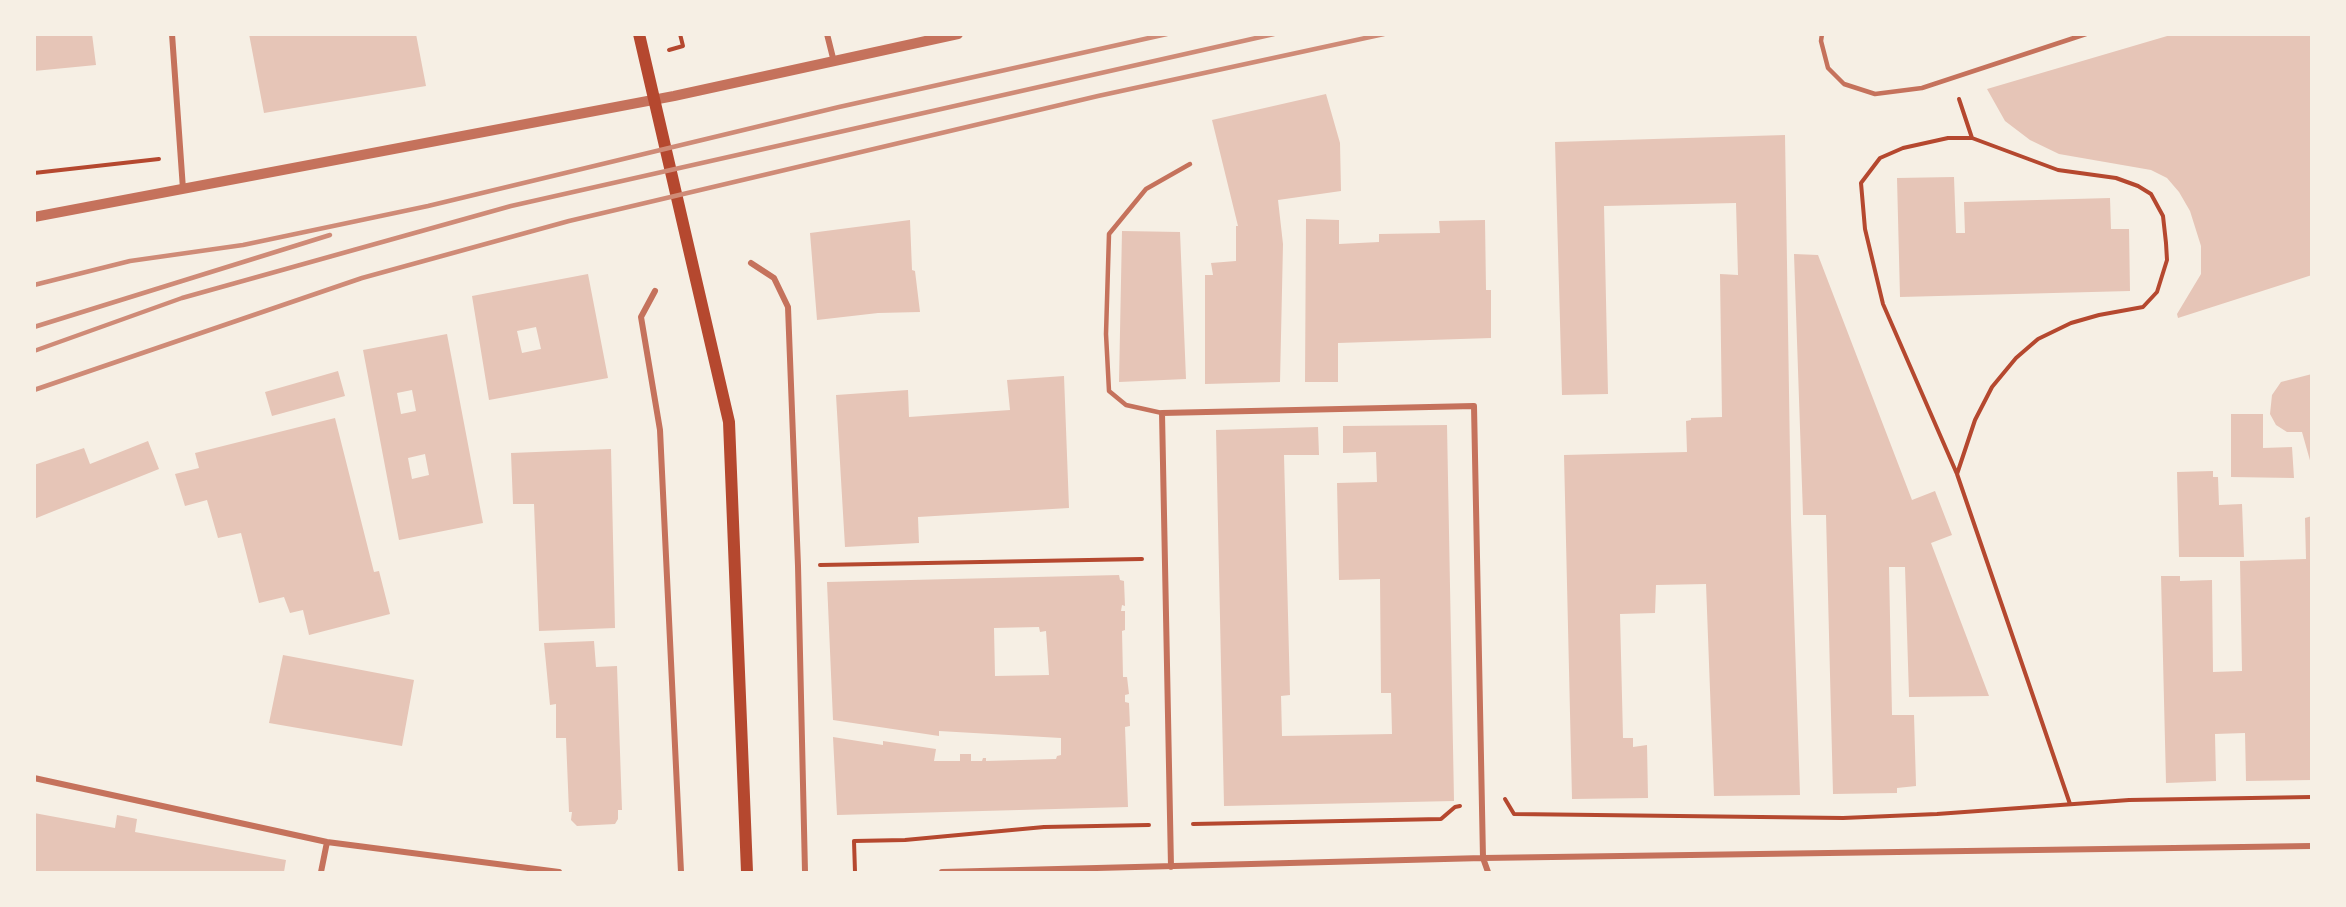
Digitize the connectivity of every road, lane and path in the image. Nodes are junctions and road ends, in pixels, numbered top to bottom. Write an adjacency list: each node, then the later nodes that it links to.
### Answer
1 (172, 34): 12 (street)
2 (639, 34): 35 (main road)
3 (680, 34): 8 (path)
4 (827, 34): 9 (street)
5 (958, 34): 9 (street)
6 (1822, 34): 10 (lane)
7 (2086, 34): 10 (lane)
8 (683, 46)
9 (834, 62): 15 (street)
10 (1952, 78): 11 (path)
11 (1972, 138): 20 (path); 20 (path)
12 (181, 157): 14 (path); 15 (street)
13 (1190, 164): 19 (lane)
14 (34, 173)
15 (183, 190): 16 (street)
16 (34, 217)
17 (751, 263): 22 (street)
18 (655, 291): 34 (street)
19 (1162, 412): 21 (street); 25 (street)
20 (1957, 474): 26 (path)
21 (1166, 558): 22 (path); 27 (street)
22 (798, 566): 36 (street)
23 (34, 778): 28 (street)
24 (2312, 797): 26 (path)
25 (1483, 800): 26 (path); 27 (path); 30 (street)
26 (2070, 804)
27 (1171, 825): 31 (street); 37 (path)
28 (327, 842): 32 (street); 33 (street)
29 (2312, 846): 30 (street)
30 (1483, 858): 31 (street); 39 (street)
31 (1172, 867): 38 (street)
32 (321, 873)
33 (559, 873)
34 (681, 873)
35 (747, 873)
36 (805, 873)
37 (855, 873)
38 (942, 873)
39 (1488, 873)

